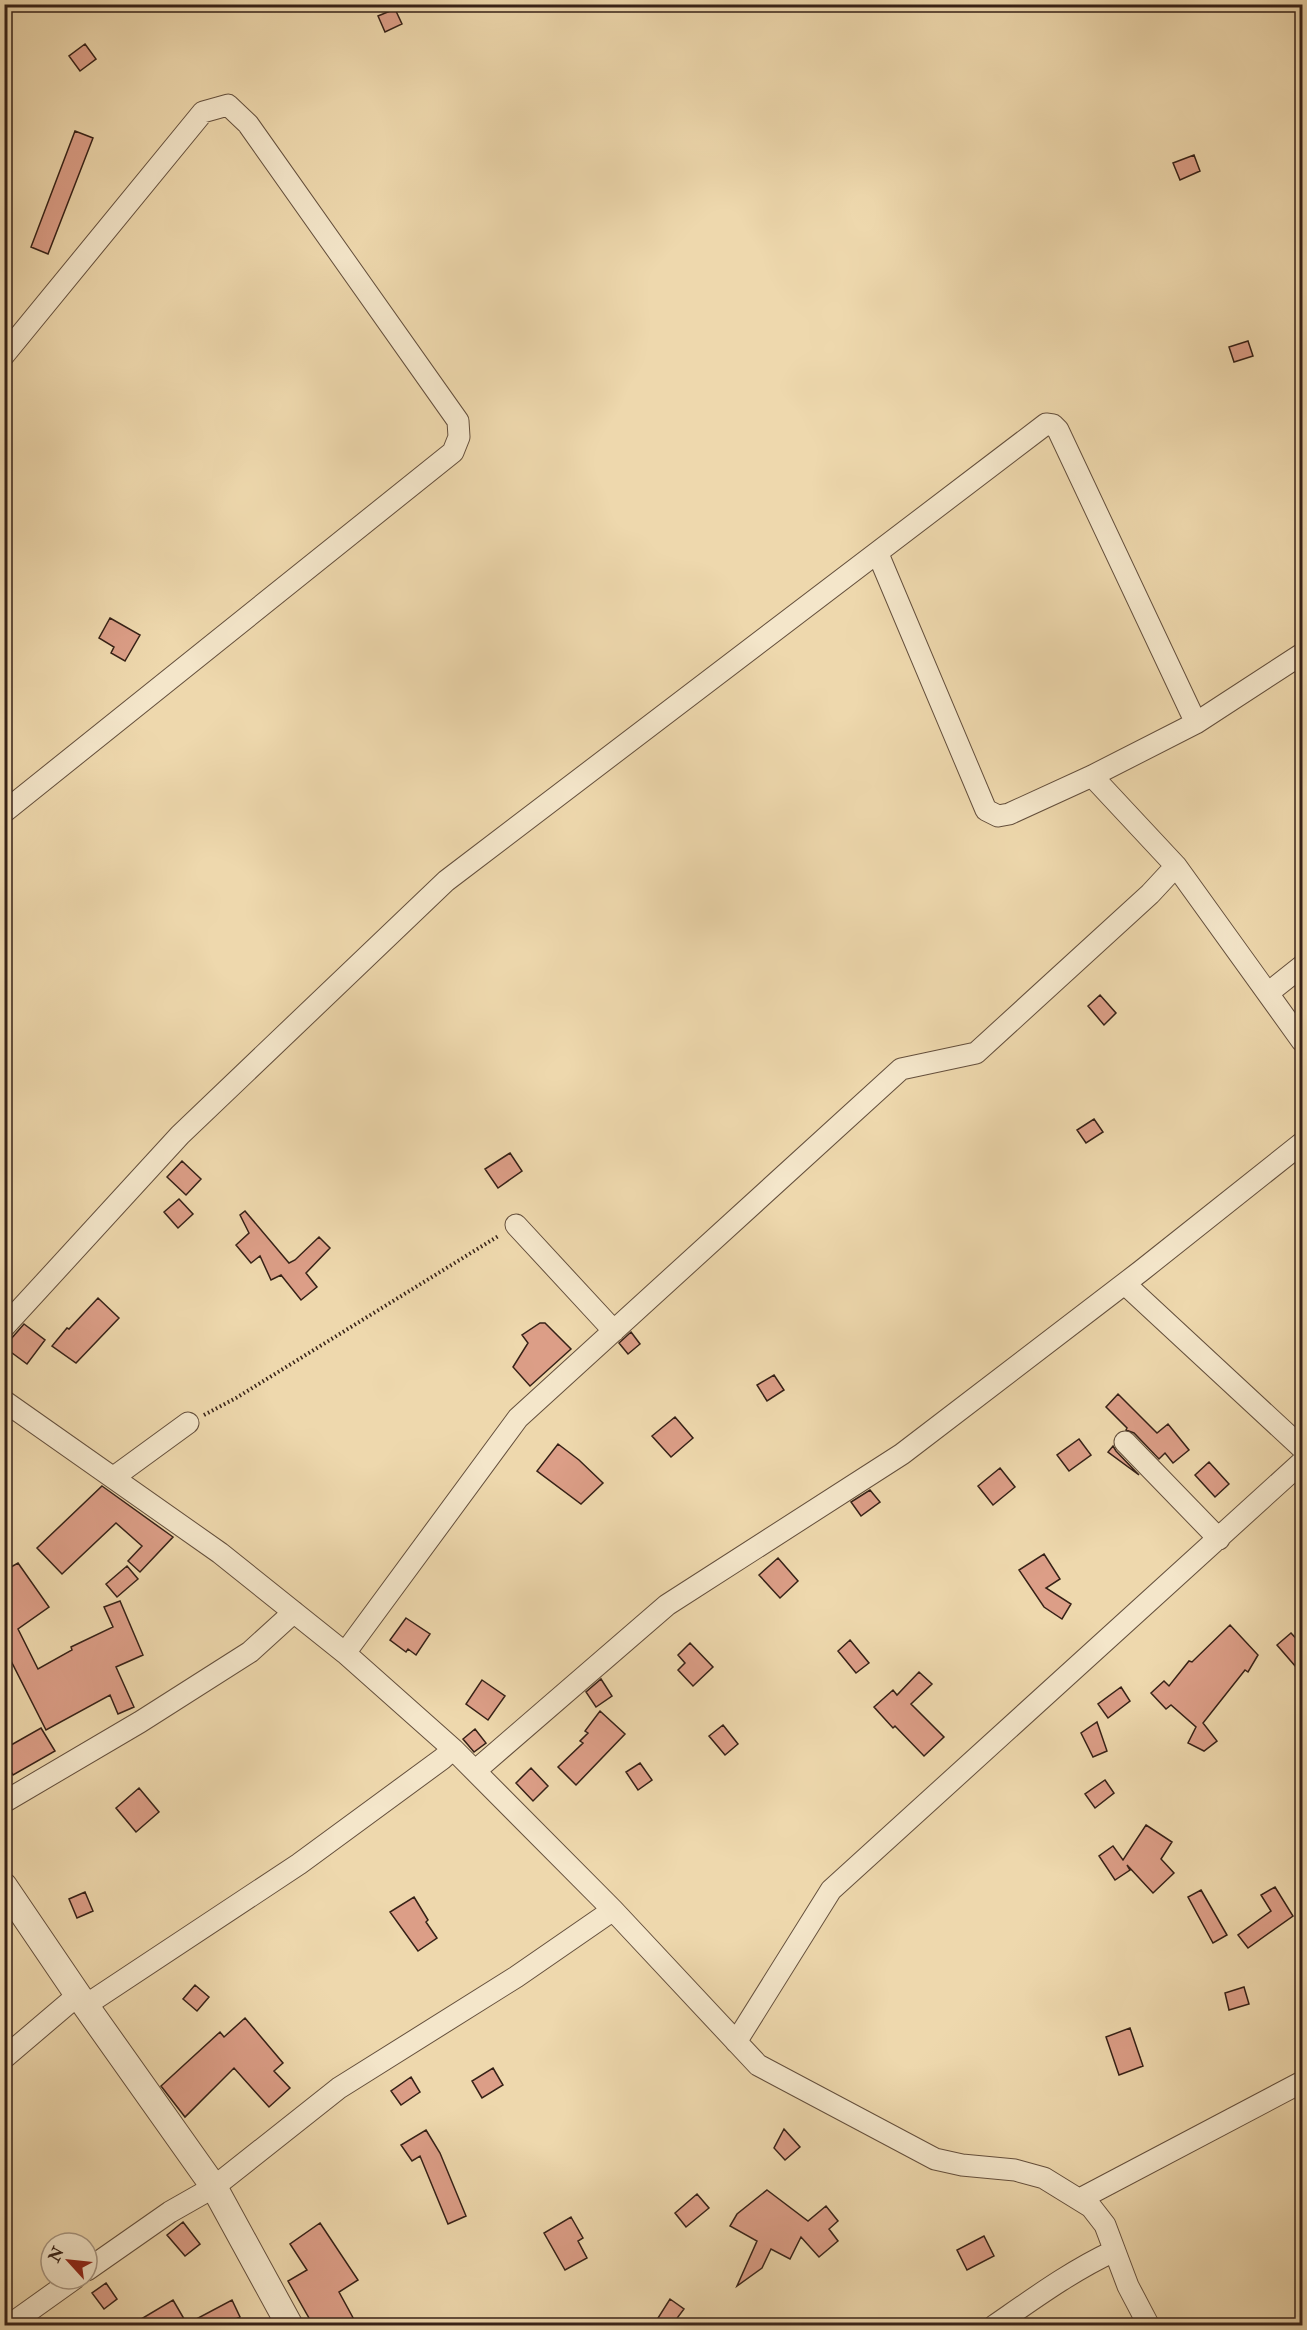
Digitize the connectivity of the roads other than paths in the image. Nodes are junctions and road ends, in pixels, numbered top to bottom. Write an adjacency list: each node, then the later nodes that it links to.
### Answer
1 (4, 355): 6 (street)
2 (878, 554): 4 (street); 5 (street); 14 (street)
3 (1302, 654): 4 (street)
4 (1196, 723): 5 (street)
5 (1092, 776): 7 (street)
6 (4, 812)
7 (1176, 866): 9 (street); 15 (street)
8 (1302, 966): 9 (street)
9 (1268, 993): 10 (street)
10 (1302, 1041)
11 (1302, 1143): 13 (street)
12 (516, 1225): 15 (street)
13 (1125, 1284): 19 (street); 26 (street)
14 (4, 1327)
15 (614, 1331): 24 (street)
16 (4, 1401): 21 (street)
17 (188, 1423): 21 (street)
18 (1125, 1442): 22 (street)
19 (1302, 1448)
20 (1302, 1462): 22 (street)
21 (114, 1478): 23 (street)
22 (1219, 1539): 31 (street)
23 (294, 1611): 24 (street); 27 (street)
24 (345, 1653): 25 (street)
25 (453, 1749): 26 (street); 30 (street)
26 (475, 1771): 29 (street)
27 (4, 1802)
28 (4, 1886): 30 (street)
29 (613, 1910): 31 (street); 34 (street)
30 (82, 2000): 32 (street); 34 (street)
31 (736, 2042): 35 (street)
32 (4, 2058)
33 (1302, 2082): 35 (street)
34 (214, 2187): 37 (street); 40 (street)
35 (1080, 2199): 36 (street)
36 (1114, 2251): 41 (street); 42 (street)
37 (99, 2262)
38 (57, 2291): 39 (street)
39 (8, 2325)
40 (290, 2325)
41 (994, 2325)
42 (1149, 2325)

